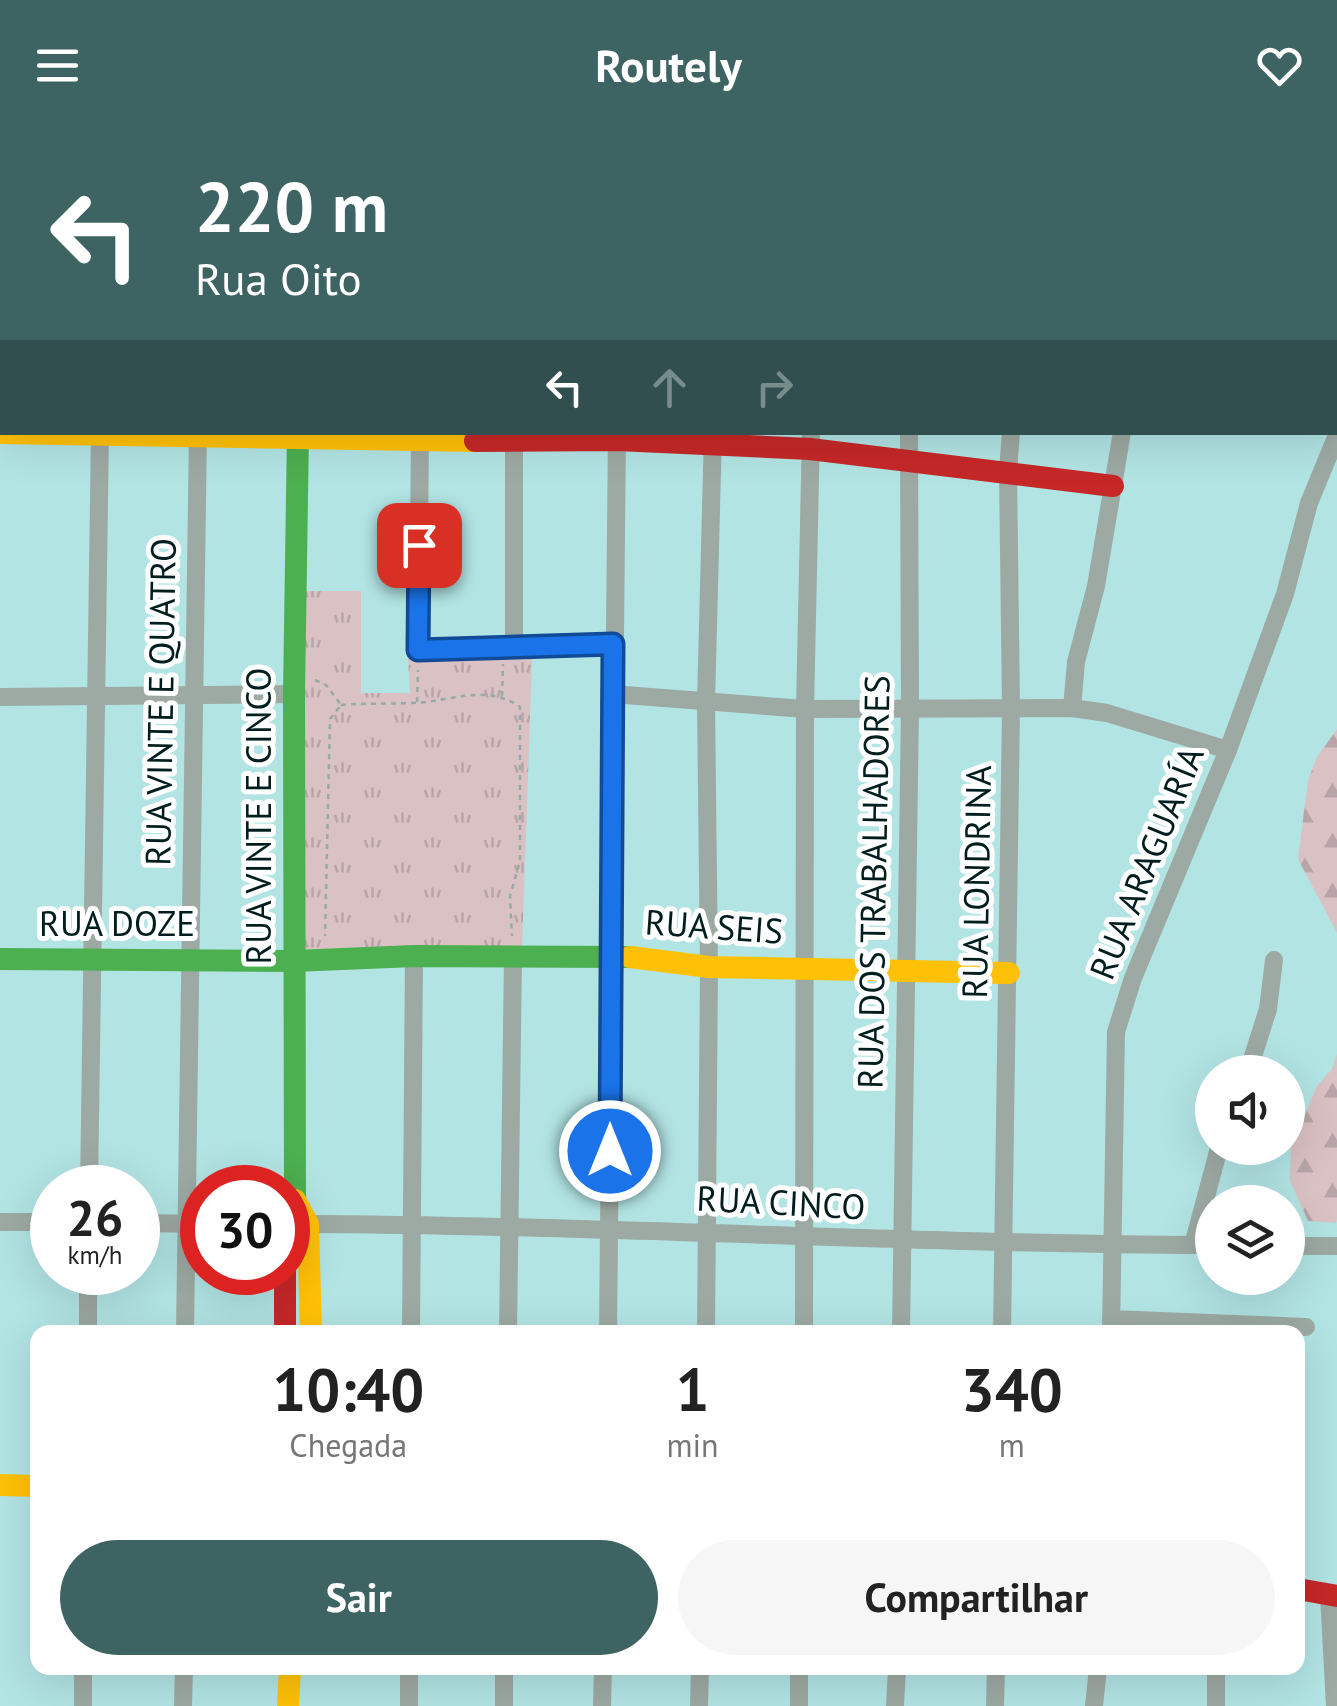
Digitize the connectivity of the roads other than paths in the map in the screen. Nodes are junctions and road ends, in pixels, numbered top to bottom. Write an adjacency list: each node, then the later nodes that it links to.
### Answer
1 (100, 435): 23 (street)
2 (198, 435): 21 (street, RUA VINTE E QUATRO)
3 (298, 435): 19 (street, RUA VINTE E CINCO)
4 (359, 435): 9 (street)
5 (910, 435): 14 (street, RUA DOS TRABALHADORES)
6 (1010, 435): 15 (street, RUA LONDRINA)
7 (1122, 435): 16 (street)
8 (1337, 435): 29 (street, RUA ARAGUARÍA)
9 (420, 436): 11 (street); 18 (street)
10 (617, 436): 11 (street); 12 (street); 17 (street)
11 (514, 437): 18 (street)
12 (712, 438): 13 (street); 24 (street)
13 (811, 441): 14 (street); 27 (street)
14 (908, 462): 15 (street); 28 (street, RUA DOS TRABALHADORES)
15 (1008, 471): 16 (street); 25 (street, RUA LONDRINA)
16 (1113, 486): 26 (street)
17 (613, 644): 18 (street); 20 (street)
18 (509, 646)
19 (294, 687): 21 (street); 37 (street, RUA VINTE E CINCO)
20 (612, 694): 24 (street); 30 (street)
21 (194, 695): 23 (street); 34 (street, RUA VINTE E QUATRO)
22 (0, 696): 23 (street)
23 (95, 696): 33 (street)
24 (706, 703): 27 (street); 38 (street)
25 (1012, 708): 26 (street); 28 (street); 41 (street, RUA LONDRINA)
26 (1072, 708): 29 (street)
27 (805, 709): 28 (street); 39 (street)
28 (910, 709): 40 (street, RUA DOS TRABALHADORES)
29 (1228, 750): 57 (street, RUA ARAGUARÍA)
30 (612, 954): 31 (street, RUA SEIS); 38 (street, RUA SEIS); 52 (street)
31 (512, 955): 32 (street, RUA SEIS); 51 (street)
32 (414, 956): 37 (street, RUA SEIS); 50 (street)
33 (92, 958): 34 (street, RUA DOZE); 35 (street, RUA DOZE); 43 (street)
34 (189, 958): 37 (street, RUA DOZE); 44 (street, RUA VINTE E QUATRO)
35 (0, 959)
36 (1274, 960): 42 (street)
37 (294, 961): 45 (street, RUA VINTE E CINCO)
38 (709, 967): 39 (street, RUA SEIS); 53 (street)
39 (805, 968): 40 (street, RUA SEIS); 54 (street)
40 (904, 972): 41 (street, RUA SEIS); 55 (street, RUA DOS TRABALHADORES)
41 (1008, 974): 56 (street, RUA LONDRINA)
42 (1253, 1055)
43 (90, 1165)
44 (193, 1165)
45 (294, 1165)
46 (1214, 1165): 58 (street)
47 (310, 1217): 50 (street, RUA CINCO)
48 (0, 1222): 49 (street)
49 (30, 1222)
50 (410, 1225): 51 (street, RUA CINCO); 69 (street)
51 (511, 1228): 52 (street, RUA CINCO); 70 (street)
52 (610, 1230): 53 (street, RUA CINCO); 71 (street)
53 (708, 1231): 54 (street, RUA CINCO); 72 (street)
54 (807, 1237): 55 (street, RUA CINCO); 73 (street)
55 (901, 1240): 56 (street, RUA CINCO); 74 (street, RUA DOS TRABALHADORES)
56 (1003, 1240): 57 (street, RUA CINCO); 75 (street, RUA LONDRINA)
57 (1112, 1244): 58 (street, RUA CINCO); 76 (street, RUA ARAGUARÍA)
58 (1193, 1245)
59 (1305, 1246): 60 (street)
60 (1337, 1246)
61 (88, 1295): 65 (street)
62 (188, 1295): 66 (street, RUA VINTE E QUATRO)
63 (285, 1295): 67 (street)
64 (306, 1295): 68 (street, RUA VINTE E CINCO)
65 (88, 1325)
66 (186, 1325)
67 (285, 1325)
68 (310, 1325)
69 (411, 1325)
70 (508, 1325)
71 (608, 1325)
72 (706, 1325)
73 (804, 1325)
74 (901, 1325)
75 (1002, 1325)
76 (1111, 1325)
77 (0, 1485): 78 (street)
78 (30, 1486)
79 (1305, 1590): 80 (street)
80 (1333, 1595): 105 (street)
81 (84, 1675): 93 (street)
82 (184, 1675): 94 (street)
83 (290, 1675): 95 (street)
84 (409, 1675): 96 (street)
85 (504, 1675): 97 (street)
86 (603, 1675): 98 (street)
87 (700, 1675): 99 (street)
88 (799, 1675): 100 (street)
89 (896, 1675): 101 (street)
90 (996, 1675): 102 (street)
91 (1097, 1675): 103 (street)
92 (1216, 1675): 104 (street)
93 (83, 1706)
94 (183, 1706)
95 (288, 1706)
96 (409, 1706)
97 (504, 1706)
98 (602, 1706)
99 (700, 1706)
100 (799, 1706)
101 (895, 1706)
102 (995, 1706)
103 (1094, 1706)
104 (1216, 1706)
105 (1335, 1706)

